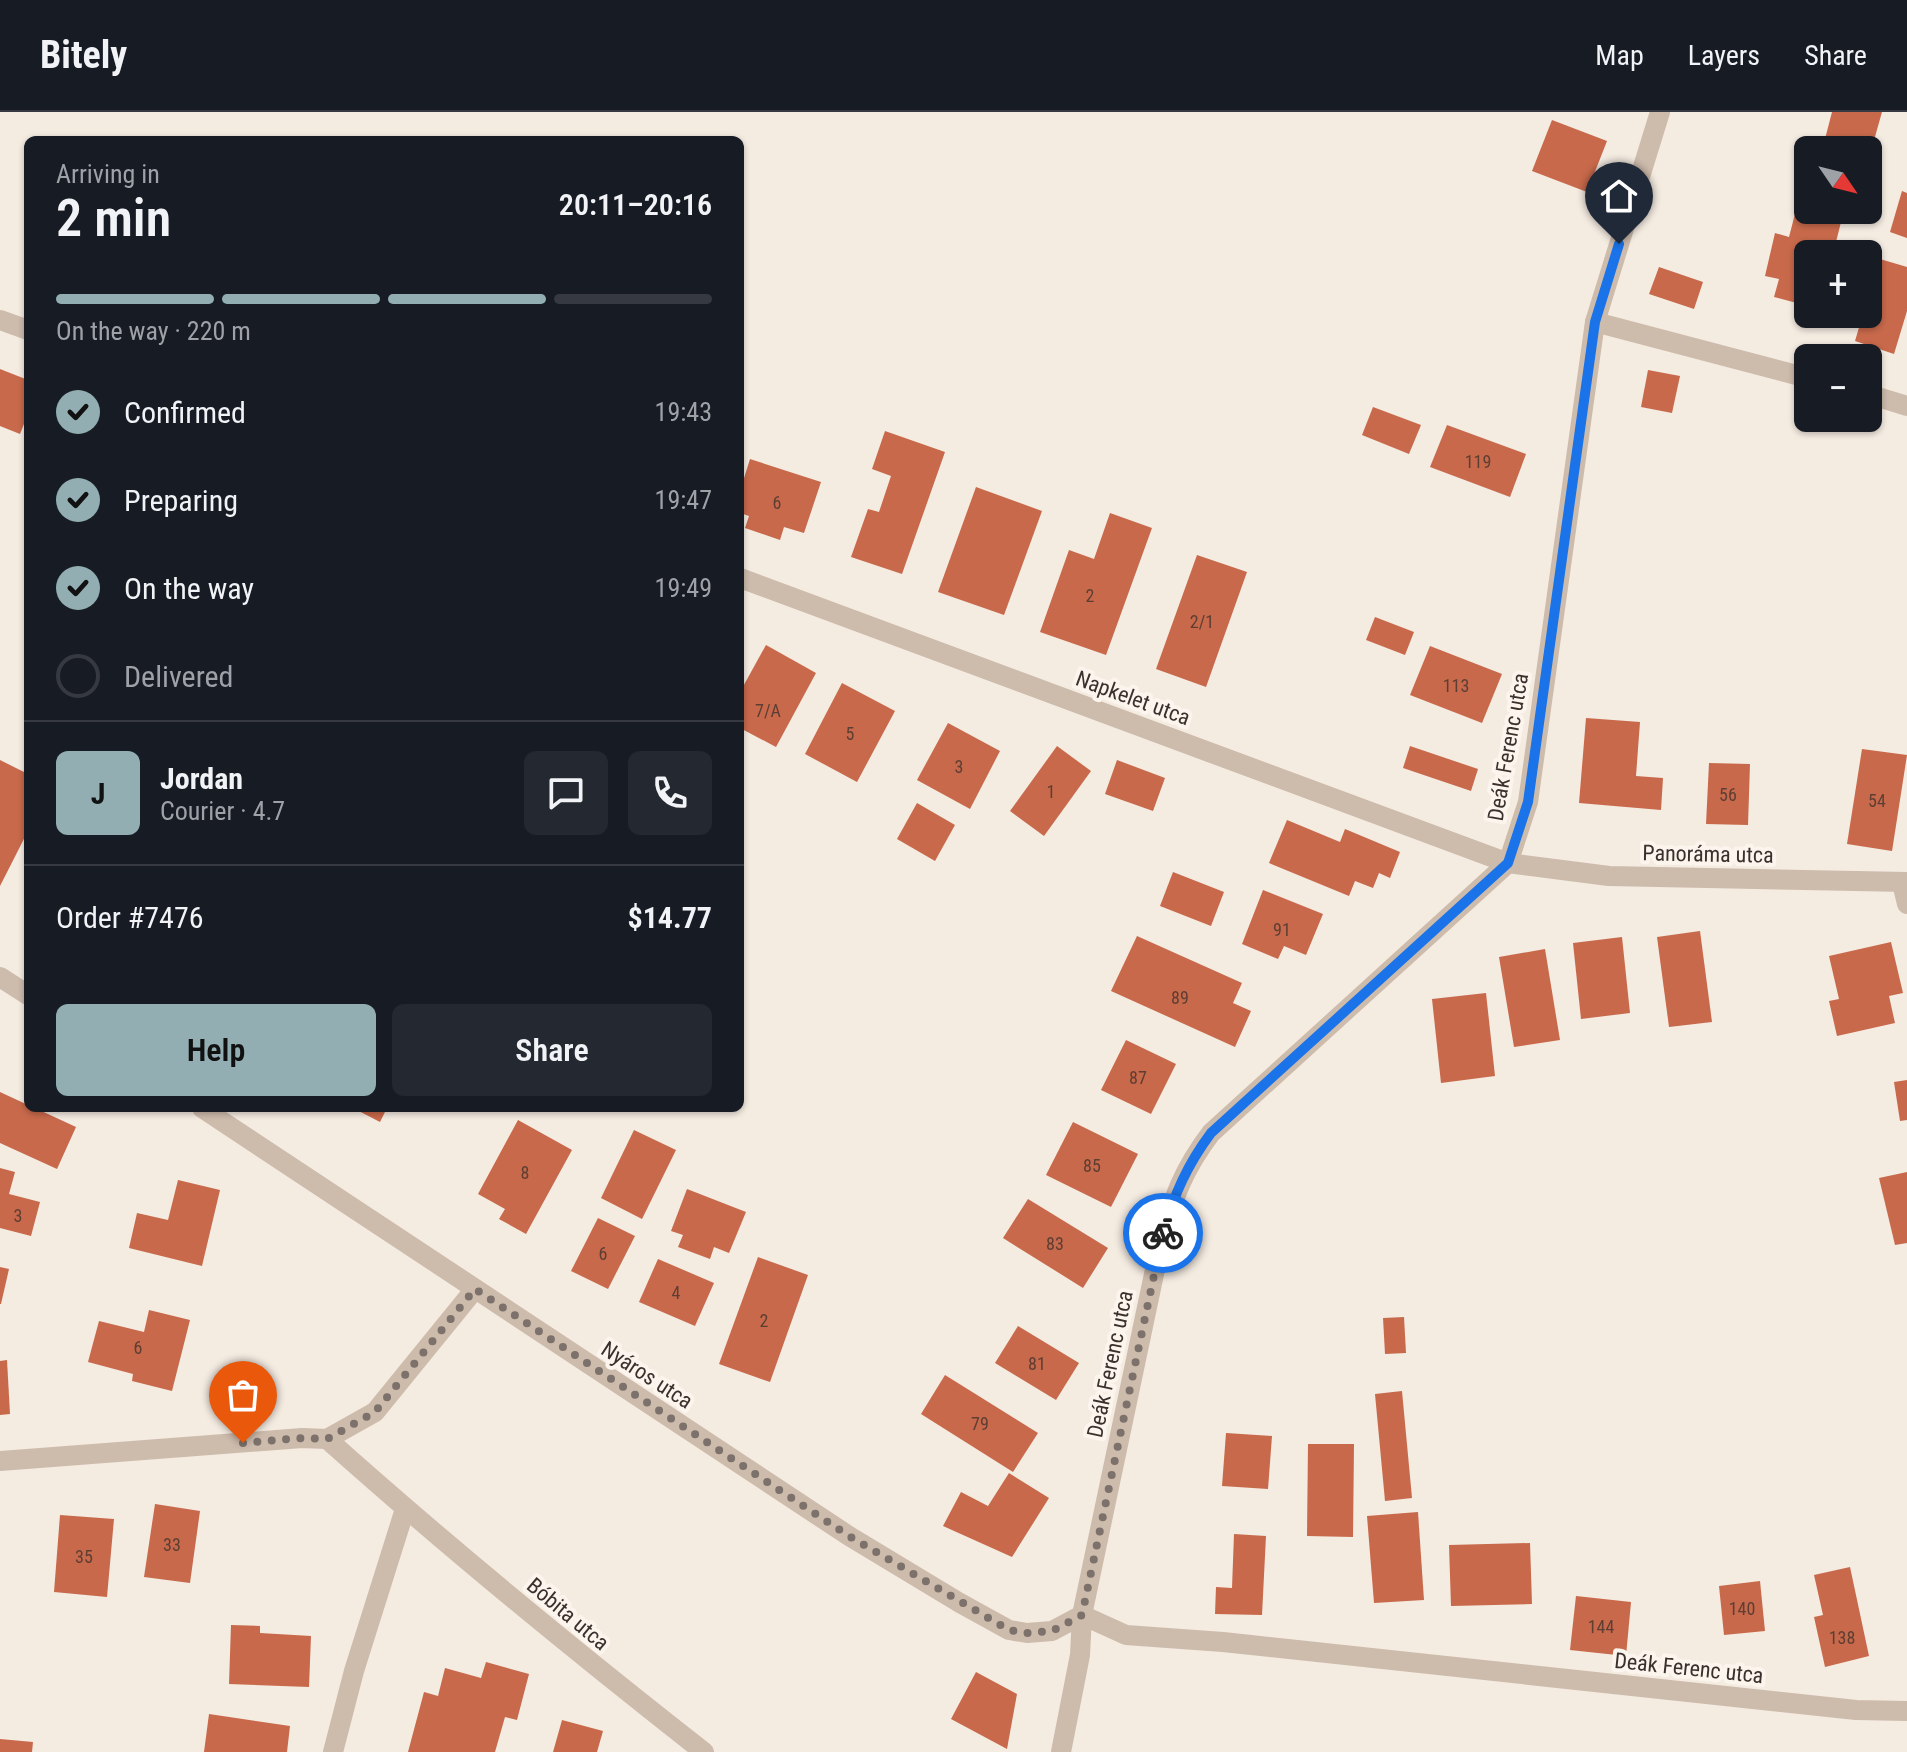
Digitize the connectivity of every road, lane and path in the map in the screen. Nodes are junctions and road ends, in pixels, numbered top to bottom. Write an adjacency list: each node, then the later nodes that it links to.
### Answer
1 (1660, 112): 3 (street, Deák Ferenc utca)
2 (0, 320): 4 (street)
3 (1595, 322): 5 (street); 9 (street, Deák Ferenc utca)
4 (24, 329)
5 (1794, 374)
6 (1882, 398): 7 (street)
7 (1907, 406)
8 (744, 579): 9 (street, Napkelet utca)
9 (1508, 863): 10 (street, Panoráma utca); 19 (street, Deák Ferenc utca)
10 (1905, 882): 11 (street)
11 (1907, 904)
12 (0, 977): 13 (street)
13 (24, 992)
14 (208, 1112): 15 (street, Nyáros utca)
15 (475, 1289): 16 (street); 19 (street, Nyáros utca)
16 (327, 1439): 17 (street); 18 (street, Bóbita utca)
17 (0, 1461)
18 (405, 1509): 21 (street); 22 (street, Bóbita utca)
19 (1082, 1615): 20 (street, Deák Ferenc utca); 23 (street)
20 (1907, 1711)
21 (333, 1752)
22 (704, 1752)
23 (1061, 1752)

